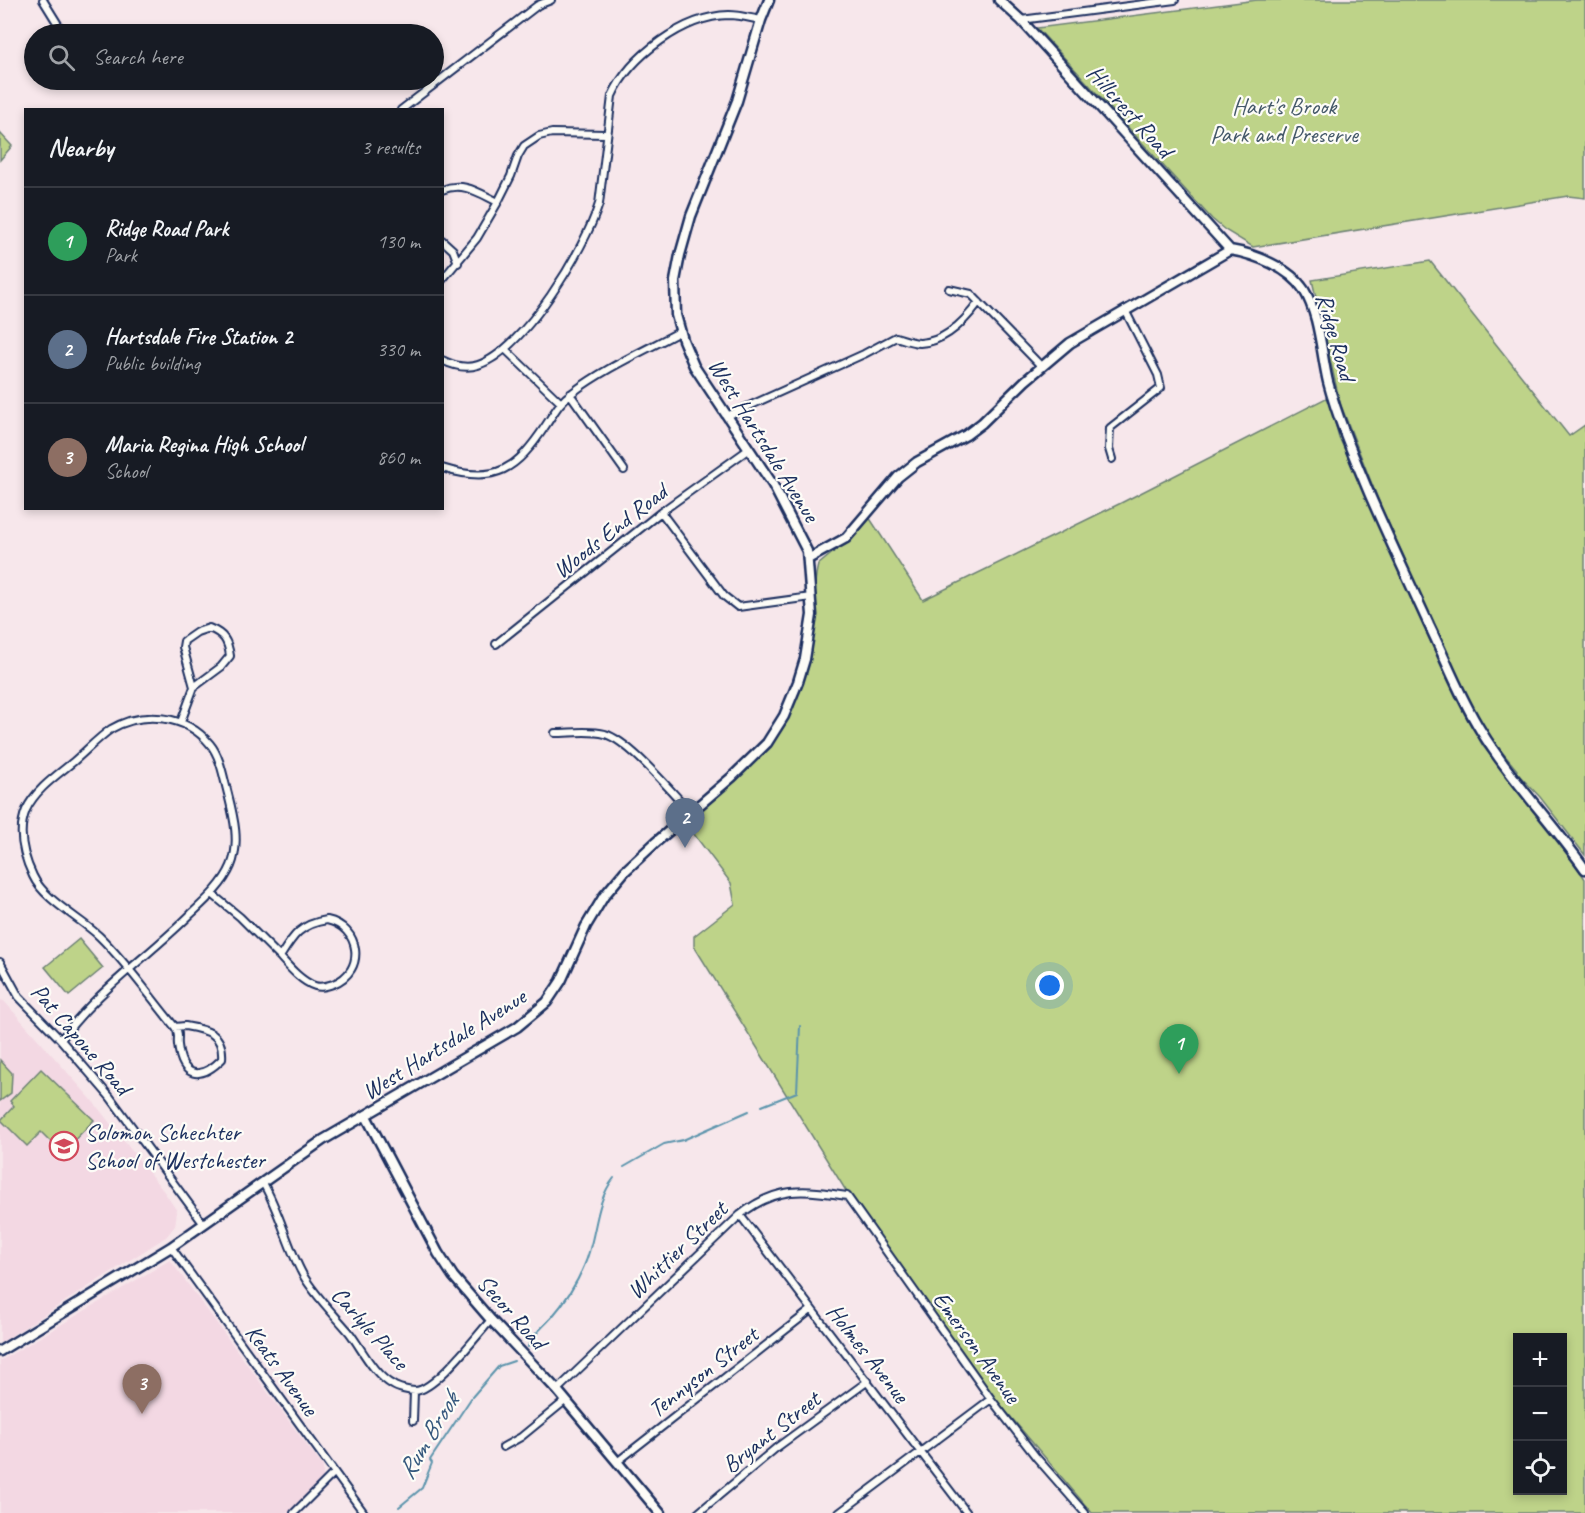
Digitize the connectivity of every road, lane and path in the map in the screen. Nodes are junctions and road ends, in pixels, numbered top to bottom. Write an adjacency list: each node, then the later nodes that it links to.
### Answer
1 (43, 0): 8 (street)
2 (550, 0): 9 (street)
3 (769, 0): 6 (street, West Hartsdale Avenue)
4 (999, 0): 7 (street, Hillcrest Road)
5 (1175, 0): 7 (street)
6 (761, 20): 12 (street); 22 (street, West Hartsdale Avenue)
7 (1021, 20): 16 (street, Hillcrest Road)
8 (58, 24)
9 (444, 77)
10 (427, 90): 11 (street)
11 (404, 108)
12 (606, 134): 14 (street); 23 (street)
13 (444, 190): 14 (street)
14 (498, 202): 17 (street)
15 (444, 242): 17 (street)
16 (1230, 250): 21 (street); 41 (street, Ridge Road)
17 (458, 263): 18 (street)
18 (444, 278)
19 (949, 289): 20 (street)
20 (979, 302): 25 (street); 28 (street)
21 (1125, 310): 25 (street); 30 (street)
22 (681, 332): 26 (street); 28 (street, West Hartsdale Avenue)
23 (505, 349): 24 (street); 27 (street)
24 (444, 361)
25 (1042, 367): 34 (street)
26 (570, 394): 27 (street); 32 (street)
27 (561, 403): 31 (street)
28 (727, 416): 29 (street, West Hartsdale Avenue)
29 (749, 449): 33 (street, Woods End Road); 34 (street, West Hartsdale Avenue)
30 (1112, 459)
31 (444, 469)
32 (624, 470)
33 (661, 512): 35 (street); 36 (street, Woods End Road)
34 (808, 559): 35 (street, West Hartsdale Avenue)
35 (811, 597): 40 (street, West Hartsdale Avenue)
36 (496, 645)
37 (194, 687): 37 (street); 38 (street)
38 (181, 723): 42 (street); 45 (street)
39 (555, 733): 40 (street)
40 (691, 812): 48 (street, West Hartsdale Avenue)
41 (1585, 869)
42 (212, 894): 43 (street); 45 (street)
43 (280, 957): 43 (street)
44 (0, 962): 47 (street, Pat Capone Road)
45 (129, 971): 46 (street); 47 (street)
46 (175, 1026): 46 (street)
47 (61, 1040): 52 (street, Pat Capone Road)
48 (366, 1116): 49 (street, West Hartsdale Avenue); 55 (street, Secor Road)
49 (263, 1183): 52 (street, West Hartsdale Avenue); 59 (street, Carlyle Place)
50 (847, 1196): 51 (street, Whittier Street); 60 (street, Emerson Avenue)
51 (740, 1215): 54 (street, Holmes Avenue); 58 (street, Whittier Street)
52 (203, 1224): 53 (street, West Hartsdale Avenue)
53 (171, 1247): 56 (street, West Hartsdale Avenue); 66 (street, Keats Avenue)
54 (811, 1310): 57 (street, Holmes Avenue); 65 (street, Tennyson Street)
55 (490, 1320): 58 (street, Secor Road); 59 (street, Carlyle Place)
56 (0, 1351)
57 (868, 1381): 64 (street, Holmes Avenue); 70 (street, Bryant Street)
58 (557, 1390): 61 (street, Secor Road)
59 (414, 1391): 62 (street)
60 (991, 1399): 64 (street); 73 (street, Emerson Avenue)
61 (565, 1401): 63 (street); 65 (street, Secor Road)
62 (413, 1421)
63 (504, 1447)
64 (920, 1451): 71 (street); 72 (street, Holmes Avenue)
65 (617, 1462): 69 (street, Secor Road)
66 (334, 1473): 67 (street); 68 (street, Keats Avenue)
67 (294, 1513)
68 (364, 1513)
69 (660, 1513)
70 (698, 1513)
71 (840, 1513)
72 (967, 1513)
73 (1085, 1513)

